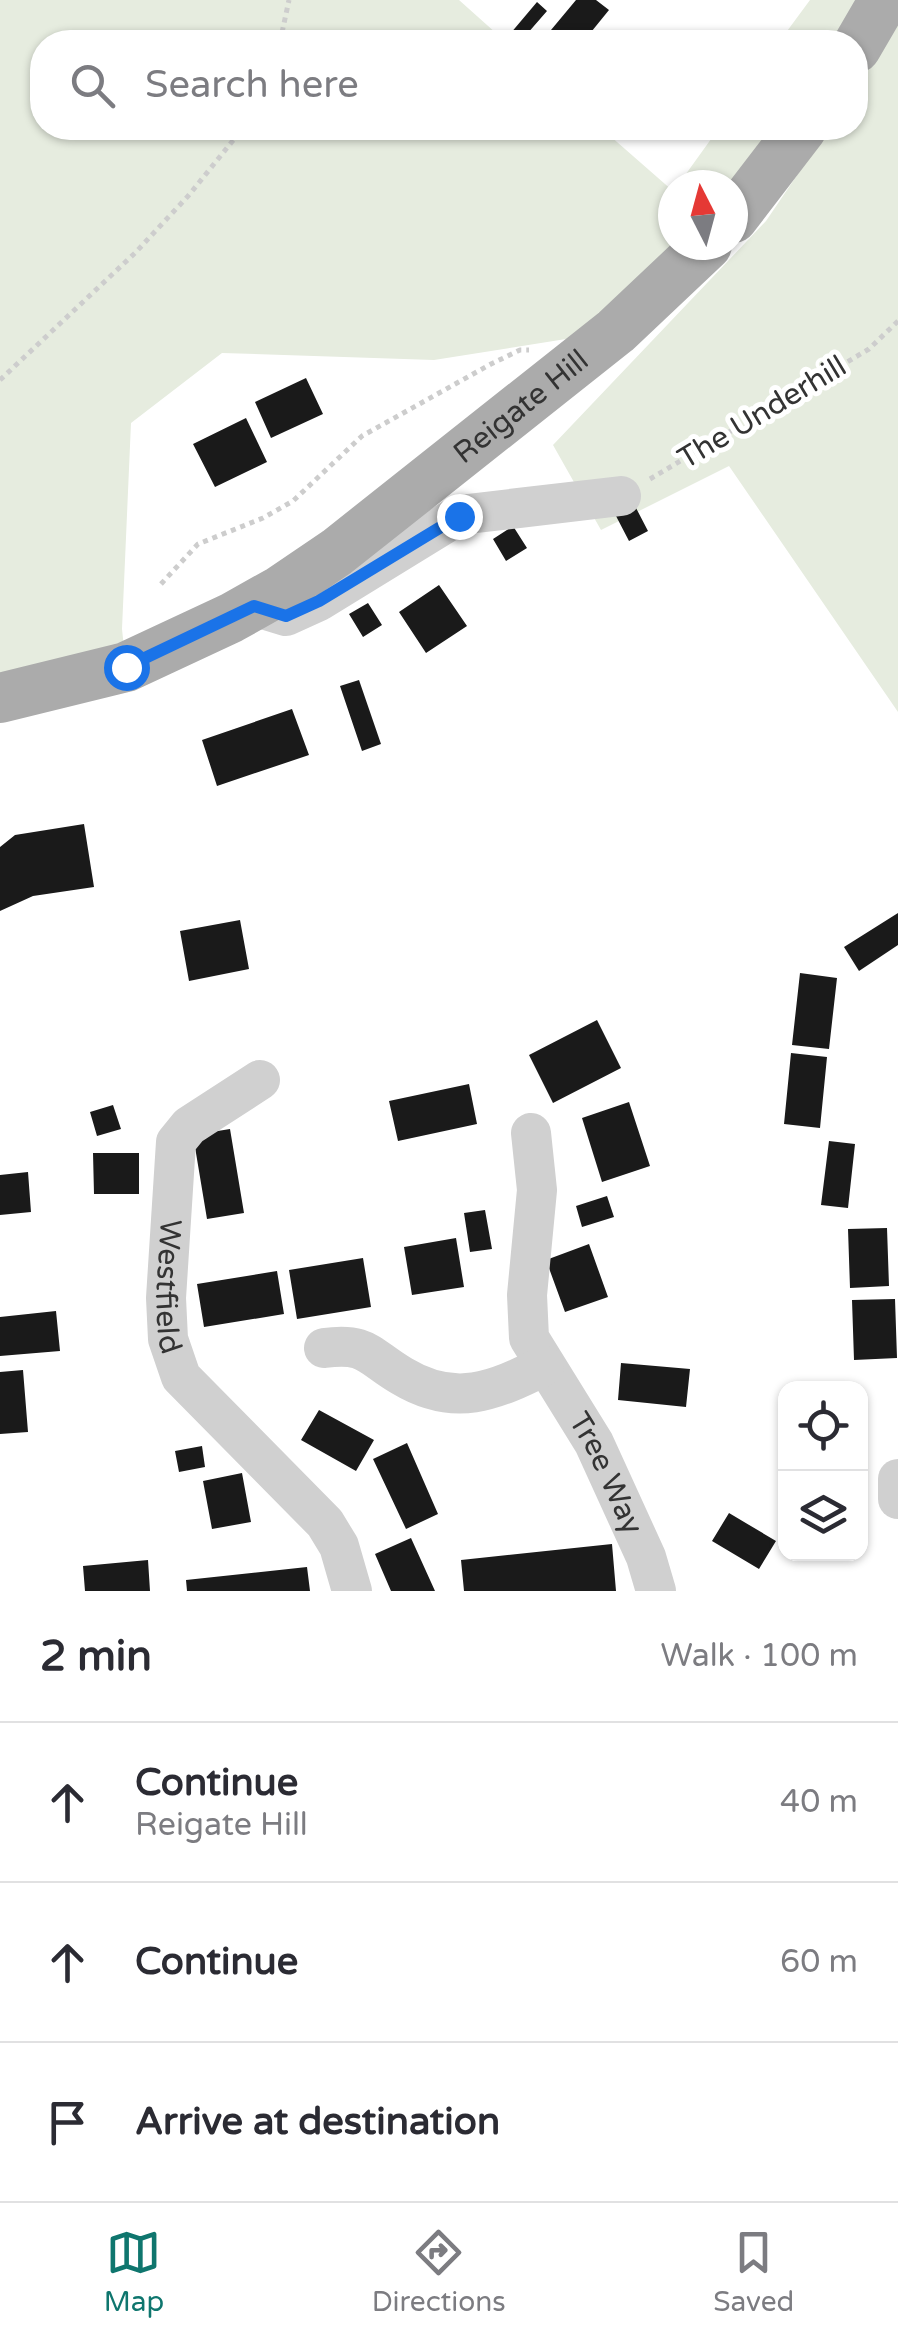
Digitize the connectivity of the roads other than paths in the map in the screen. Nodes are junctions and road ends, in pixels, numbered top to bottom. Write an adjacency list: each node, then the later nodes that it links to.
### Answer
1 (884, 0): 2 (main road)
2 (866, 30)
3 (793, 140): 4 (main road)
4 (748, 198)
5 (692, 260): 7 (main road, Reigate Hill)
6 (621, 496): 7 (street)
7 (254, 606): 8 (main road, Reigate Hill)
8 (0, 698)
9 (260, 1080): 15 (street, Westfield)
10 (532, 1133): 12 (street, Tree Way)
11 (324, 1348): 12 (street)
12 (544, 1366): 16 (street, Tree Way)
13 (898, 1479): 14 (street)
14 (898, 1499)
15 (352, 1591)
16 (656, 1591)

